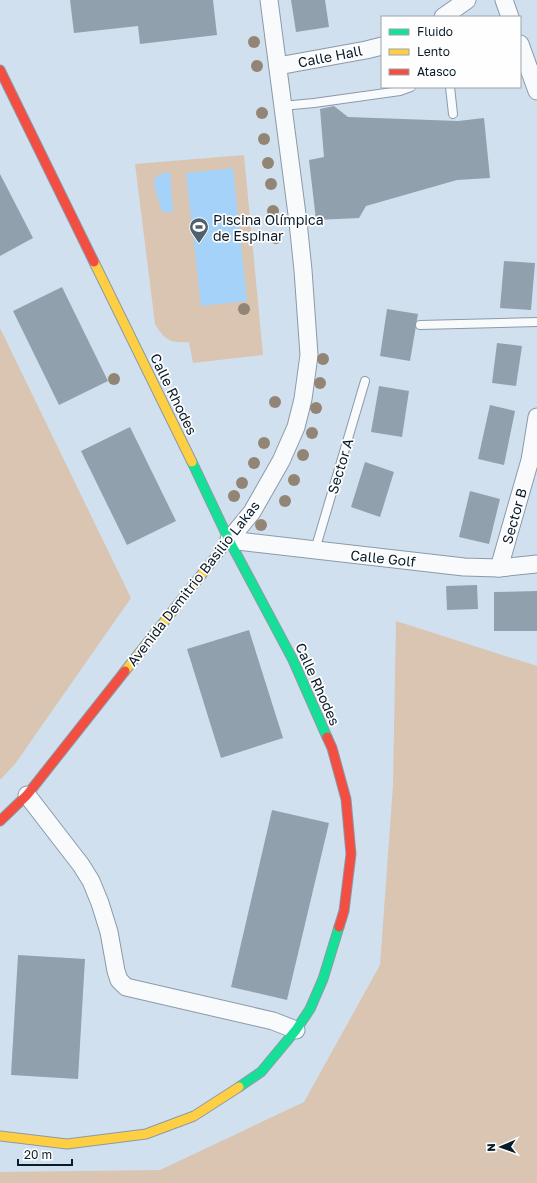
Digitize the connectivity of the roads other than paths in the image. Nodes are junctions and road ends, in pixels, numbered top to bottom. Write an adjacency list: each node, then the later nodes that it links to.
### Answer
1 (269, 0): 8 (street, Avenida Demitrio Basilio Lakas)
2 (468, 0): 4 (street)
3 (504, 0): 5 (street)
4 (444, 16)
5 (510, 16)
6 (381, 46): 8 (street, Calle Hall)
7 (521, 47): 12 (street)
8 (278, 66): 13 (street, Avenida Demitrio Basilio Lakas)
9 (0, 70): 19 (street, Calle Rhodes)
10 (408, 88): 13 (lane)
11 (450, 88): 14 (lane)
12 (537, 91)
13 (282, 106): 19 (street, Avenida Demitrio Basilio Lakas)
14 (453, 114)
15 (537, 322): 16 (lane)
16 (420, 326)
17 (365, 381): 20 (lane, Sector A)
18 (537, 417): 22 (street, Sector B)
19 (229, 540): 20 (street, Calle Golf); 23 (street, Avenida Demitrio Basilio Lakas); 25 (street, Calle Rhodes)
20 (315, 550): 22 (street, Calle Golf)
21 (537, 564): 22 (street, Calle Golf)
22 (499, 568)
23 (27, 795): 24 (street, Avenida Demitrio Basilio Lakas); 25 (street)
24 (0, 821)
25 (296, 1030): 26 (street, Calle Rhodes)
26 (0, 1136)

